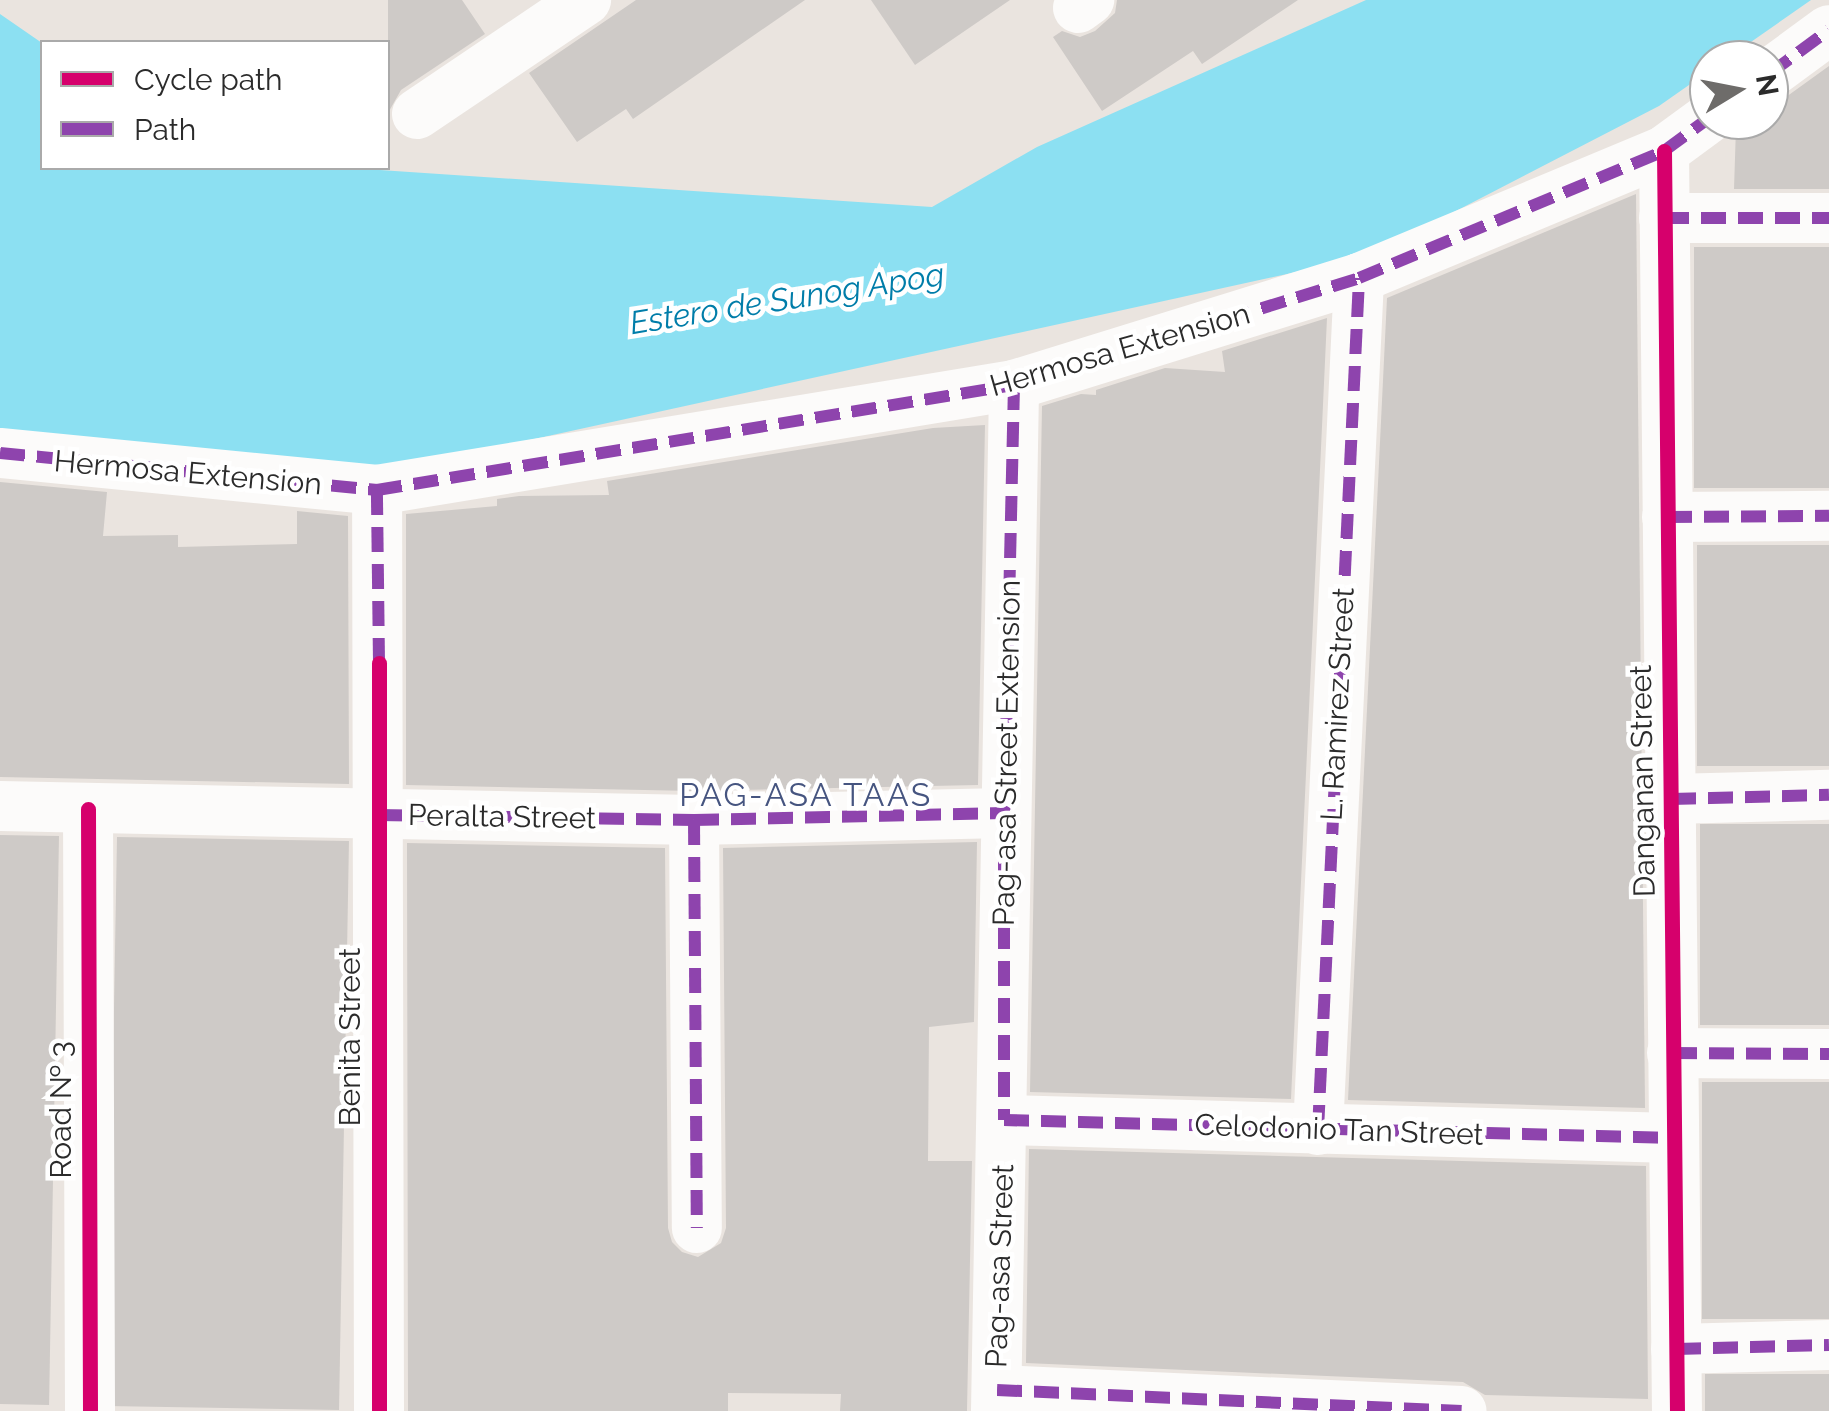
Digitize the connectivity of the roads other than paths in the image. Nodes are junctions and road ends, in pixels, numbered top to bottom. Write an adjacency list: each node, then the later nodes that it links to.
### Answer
1 (586, 0): 4 (street)
2 (1829, 30): 3 (street)
3 (1789, 59)
4 (417, 114)
5 (1689, 133): 6 (street, Hermosa Extension)
6 (1664, 151): 7 (street, Danganan Street); 9 (street, Hermosa Extension)
7 (1664, 218): 8 (street); 14 (street, Danganan Street)
8 (1829, 218)
9 (1359, 278): 10 (street, Hermosa Extension); 25 (street, L. Ramirez Street)
10 (1014, 385): 12 (street, Hermosa Extension); 19 (street, Pag-asa Street Extension)
11 (0, 454): 12 (street, Hermosa Extension)
12 (378, 490): 20 (street, Benita Street)
13 (1829, 516): 14 (street)
14 (1667, 517): 16 (street, Danganan Street)
15 (1829, 795): 16 (street)
16 (1670, 799): 22 (street, Danganan Street)
17 (0, 806): 18 (street, Peralta Street)
18 (88, 809): 20 (street, Peralta Street); 31 (street, Road № 3)
19 (1004, 813): 21 (street, Peralta Street); 24 (street, Pag-asa Street Extension)
20 (377, 815): 21 (street, Peralta Street); 32 (street, Benita Street)
21 (694, 820): 27 (street)
22 (1672, 1052): 23 (street); 26 (street, Danganan Street)
23 (1829, 1054)
24 (1004, 1120): 25 (street, Celodonio Tan Street); 30 (street, Pag-asa Street)
25 (1318, 1130): 26 (street, Celodonio Tan Street)
26 (1674, 1138): 29 (street, Danganan Street)
27 (698, 1228)
28 (1829, 1345): 29 (street)
29 (1676, 1349): 34 (street, Danganan Street)
30 (997, 1401): 33 (street)
31 (90, 1411)
32 (379, 1411)
33 (1462, 1411)
34 (1677, 1411)

